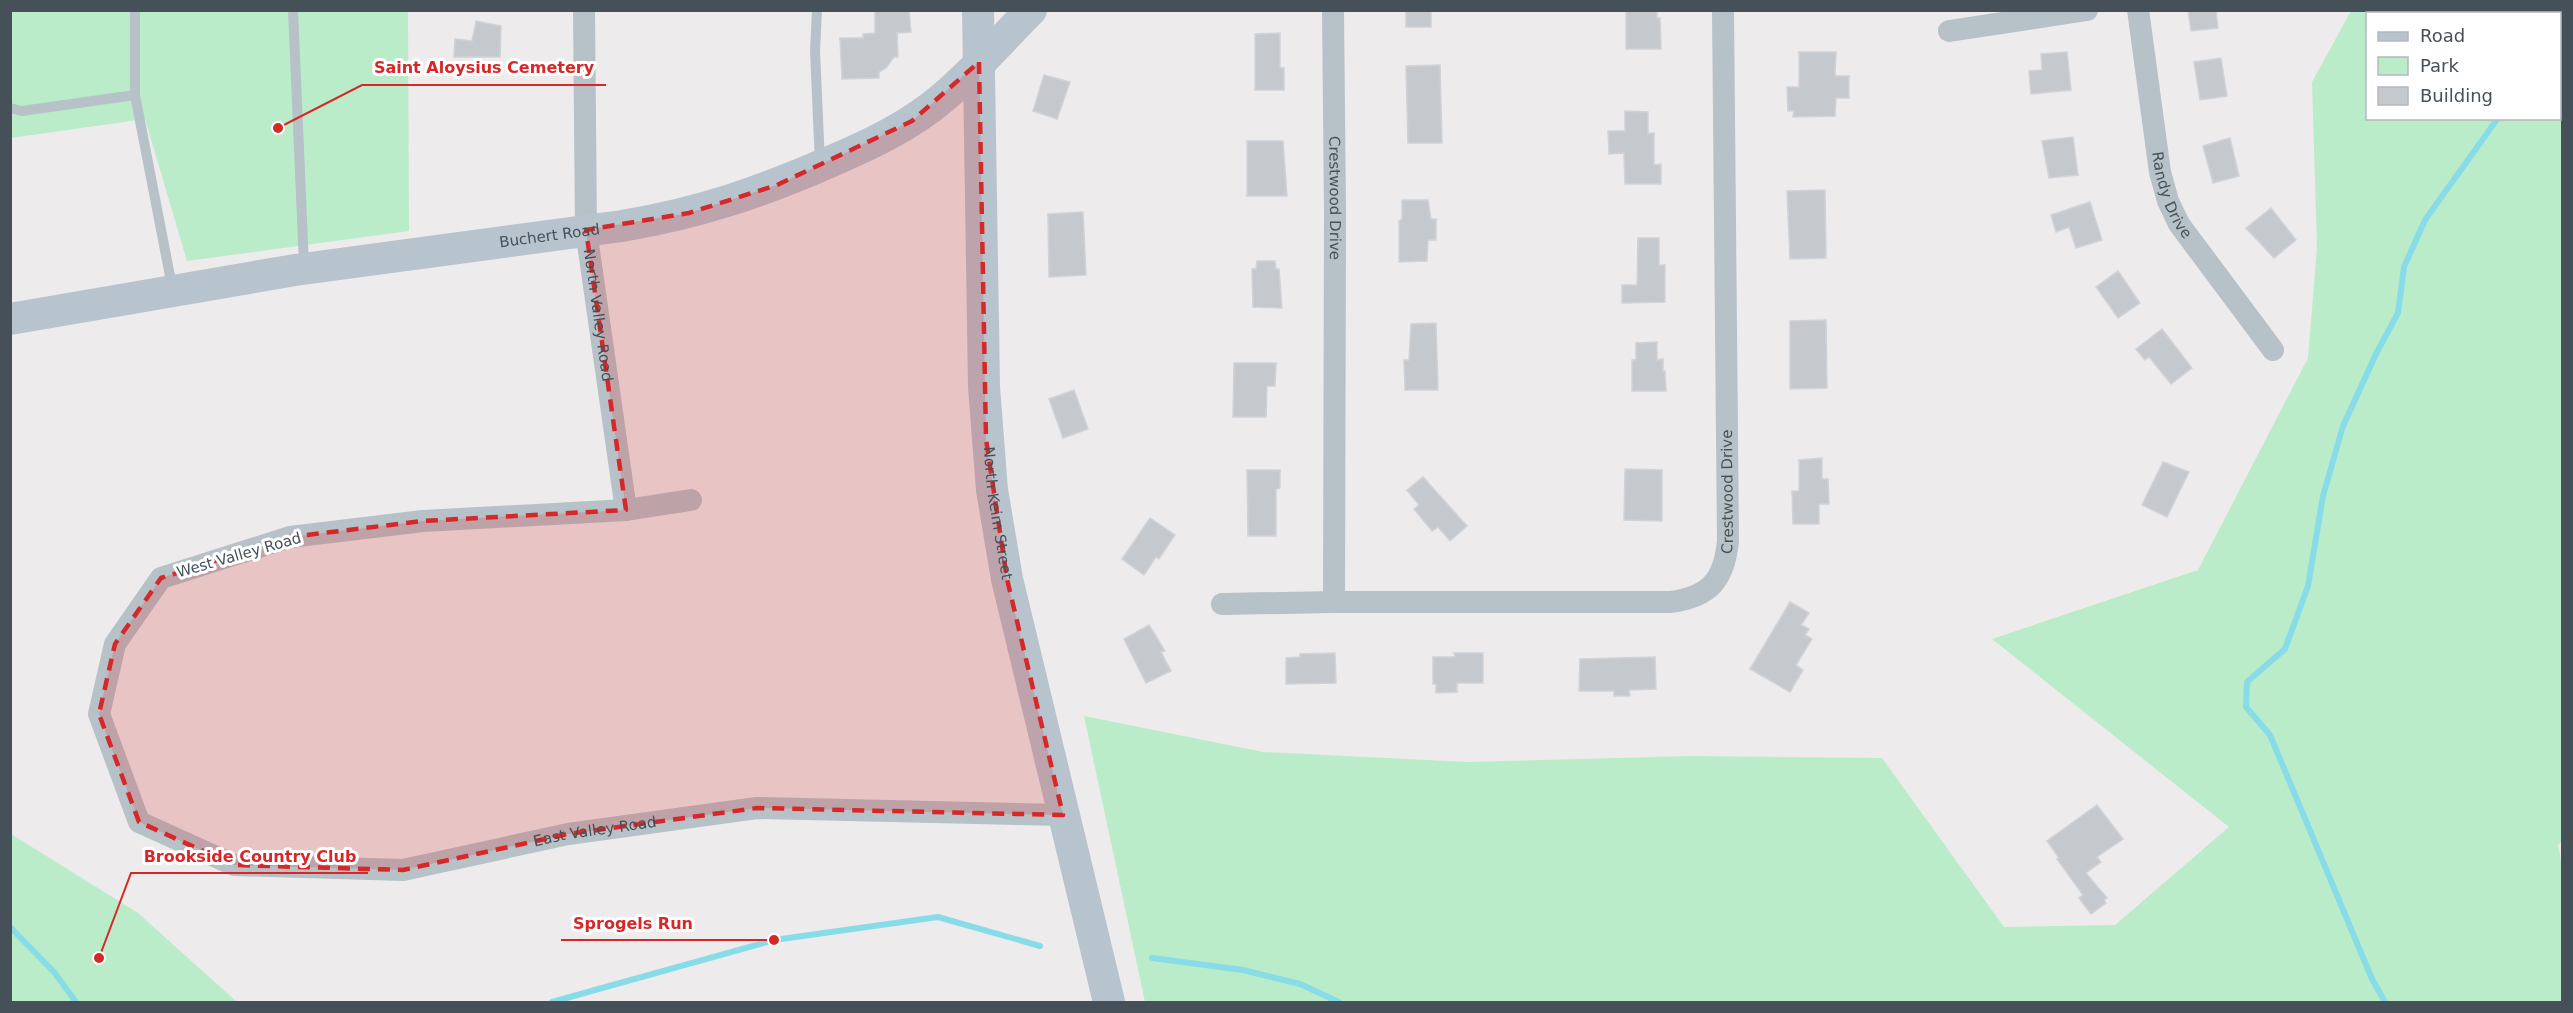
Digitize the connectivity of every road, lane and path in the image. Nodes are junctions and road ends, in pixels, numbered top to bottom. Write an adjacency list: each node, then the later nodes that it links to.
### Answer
1 (135, 10): 13 (lane)
2 (293, 10): 17 (lane)
3 (584, 10): 16 (street, North Valley Road)
4 (817, 10): 15 (lane)
5 (978, 10): 12 (street, North Keim Street)
6 (1031, 10): 12 (street, Buchert Road)
7 (1333, 10): 23 (street, Crestwood Drive)
8 (1723, 10): 23 (street, Crestwood Drive)
9 (2087, 10): 11 (street)
10 (2138, 10): 20 (street, Randy Drive)
11 (1949, 31)
12 (979, 62): 15 (street, Buchert Road); 25 (street, North Keim Street)
13 (135, 95): 14 (lane); 18 (lane)
14 (10, 108)
15 (820, 166): 16 (street, Buchert Road)
16 (586, 230): 17 (street, Buchert Road); 22 (street, North Valley Road)
17 (304, 269): 18 (street, Buchert Road)
18 (176, 291): 19 (street, Buchert Road)
19 (10, 319)
20 (2273, 350)
21 (691, 500): 22 (street, West Valley Road)
22 (626, 510): 26 (street, West Valley Road)
23 (1334, 602): 24 (street, Crestwood Drive)
24 (1222, 604)
25 (1063, 815): 26 (street, East Valley Road); 27 (street, North Keim Street)
26 (139, 822)
27 (1108, 1002)

